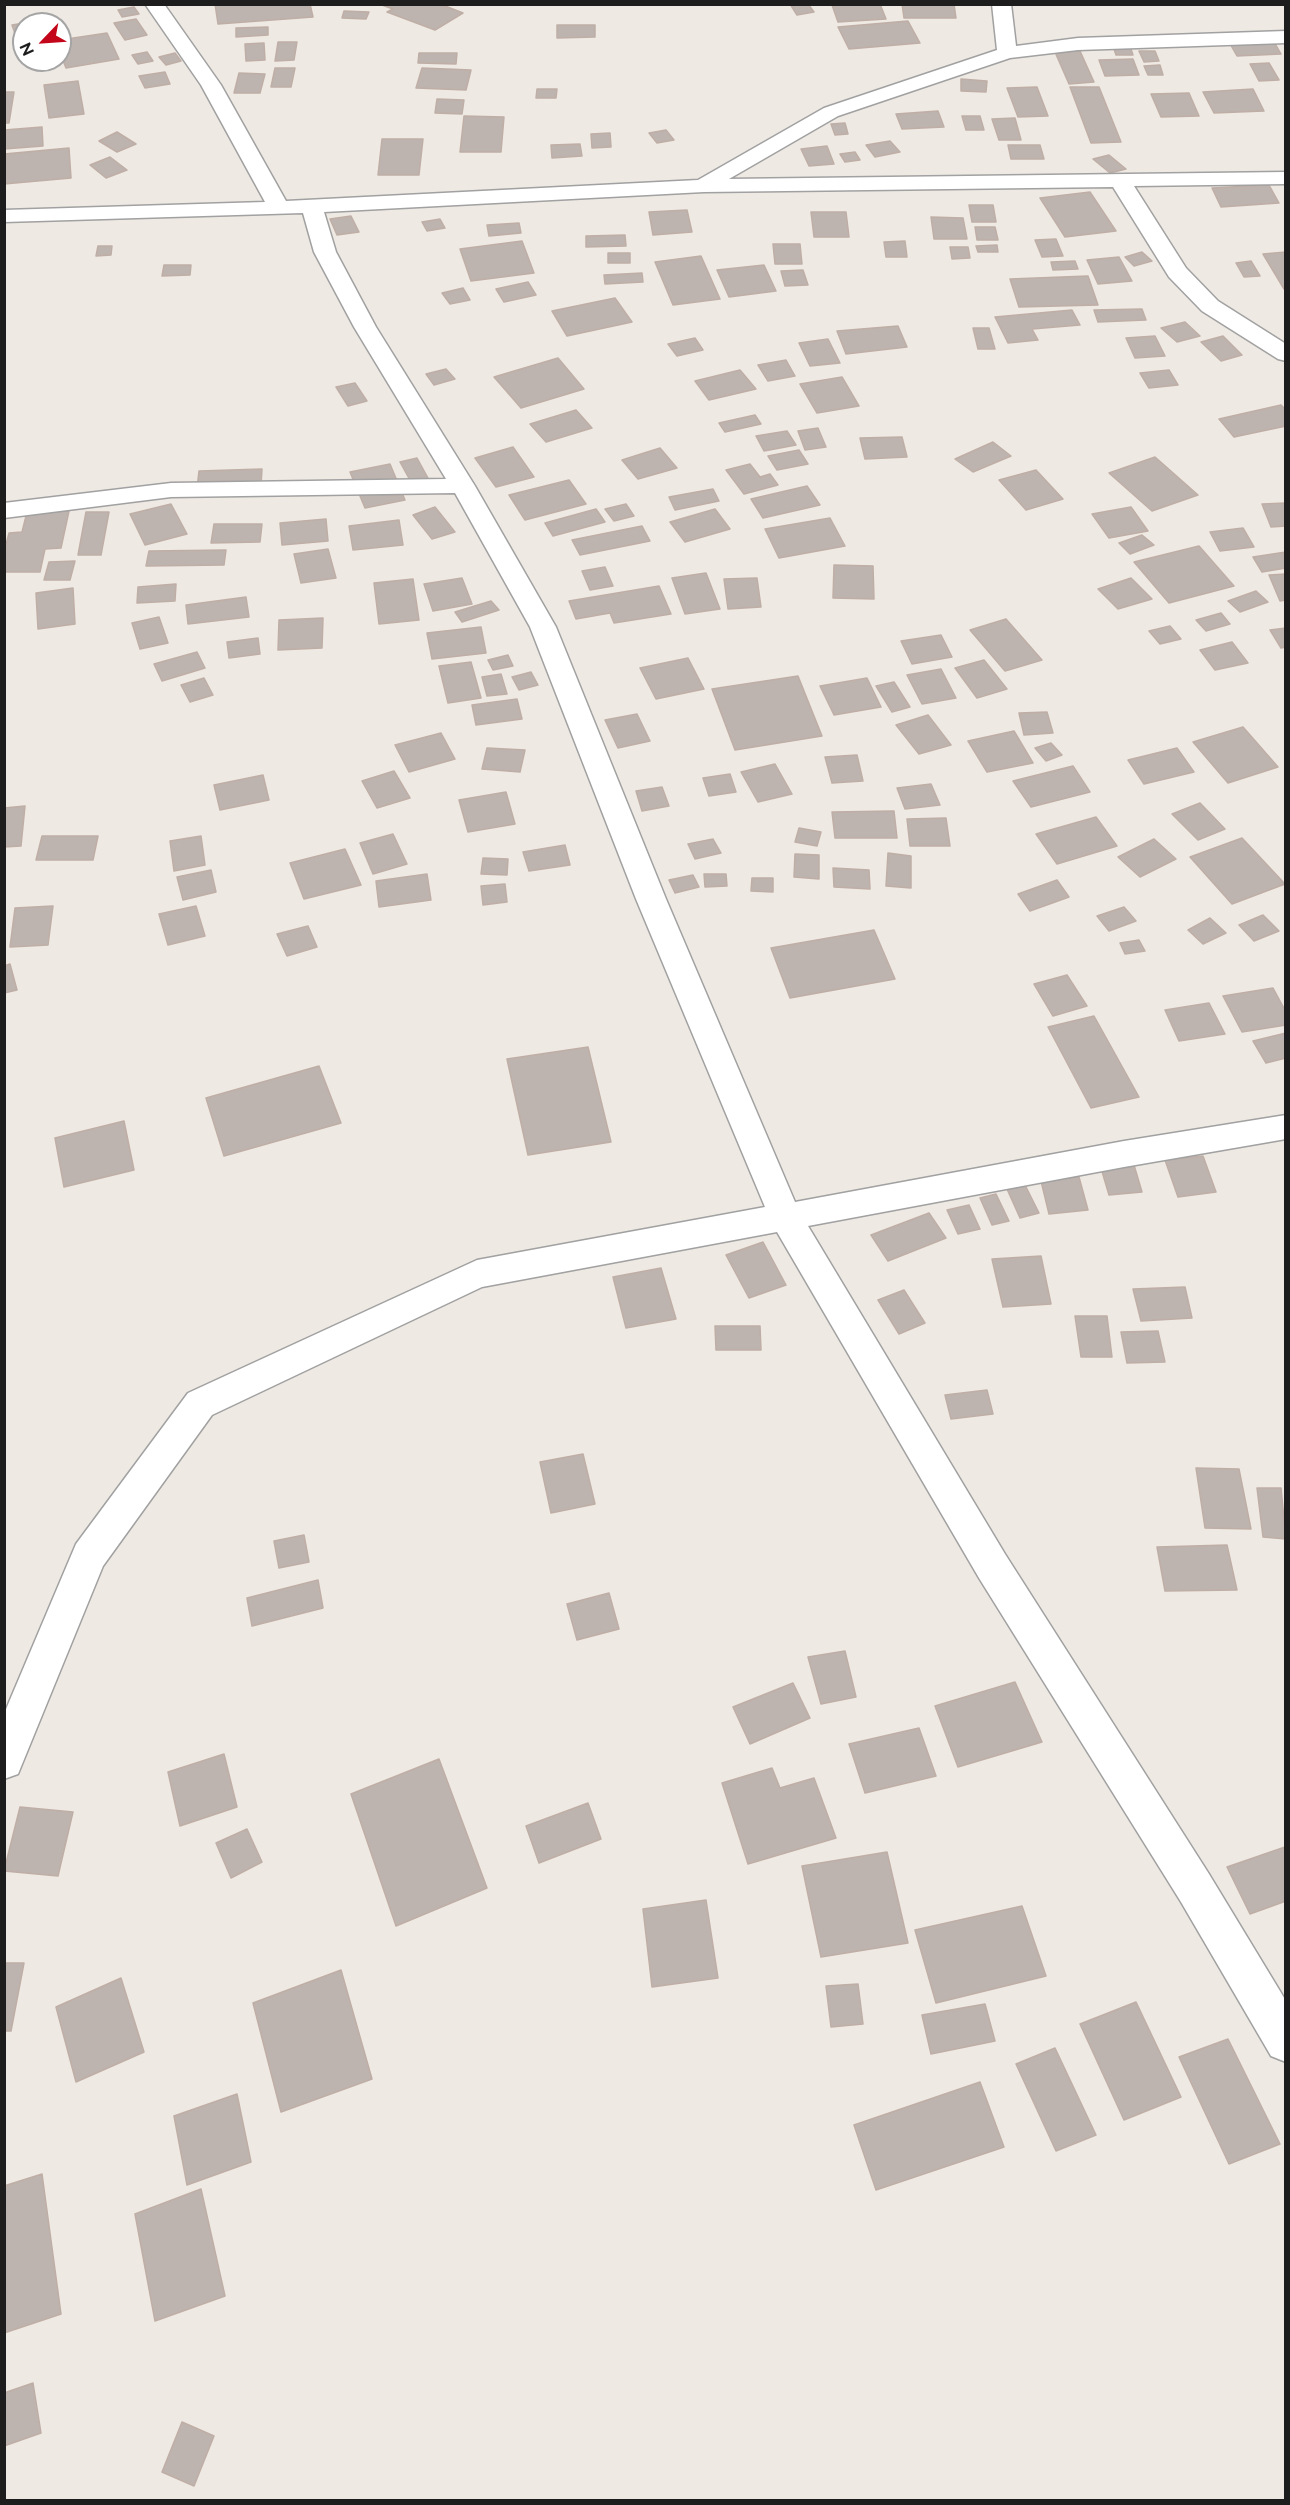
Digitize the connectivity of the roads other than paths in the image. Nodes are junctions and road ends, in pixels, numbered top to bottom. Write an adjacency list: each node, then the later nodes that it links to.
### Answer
1 (154, 4): 9 (street)
2 (1001, 4): 4 (street)
3 (1286, 37): 4 (street)
4 (1007, 53): 7 (street)
5 (1286, 178): 6 (street)
6 (1121, 182): 7 (street); 11 (street)
7 (703, 186): 8 (street)
8 (311, 205): 9 (street); 12 (street)
9 (279, 208): 10 (street)
10 (4, 216)
11 (1286, 354)
12 (463, 486): 13 (street); 15 (street)
13 (4, 511)
14 (1286, 1127): 15 (street)
15 (786, 1218): 16 (street); 17 (street)
16 (4, 1761)
17 (1286, 2041)

